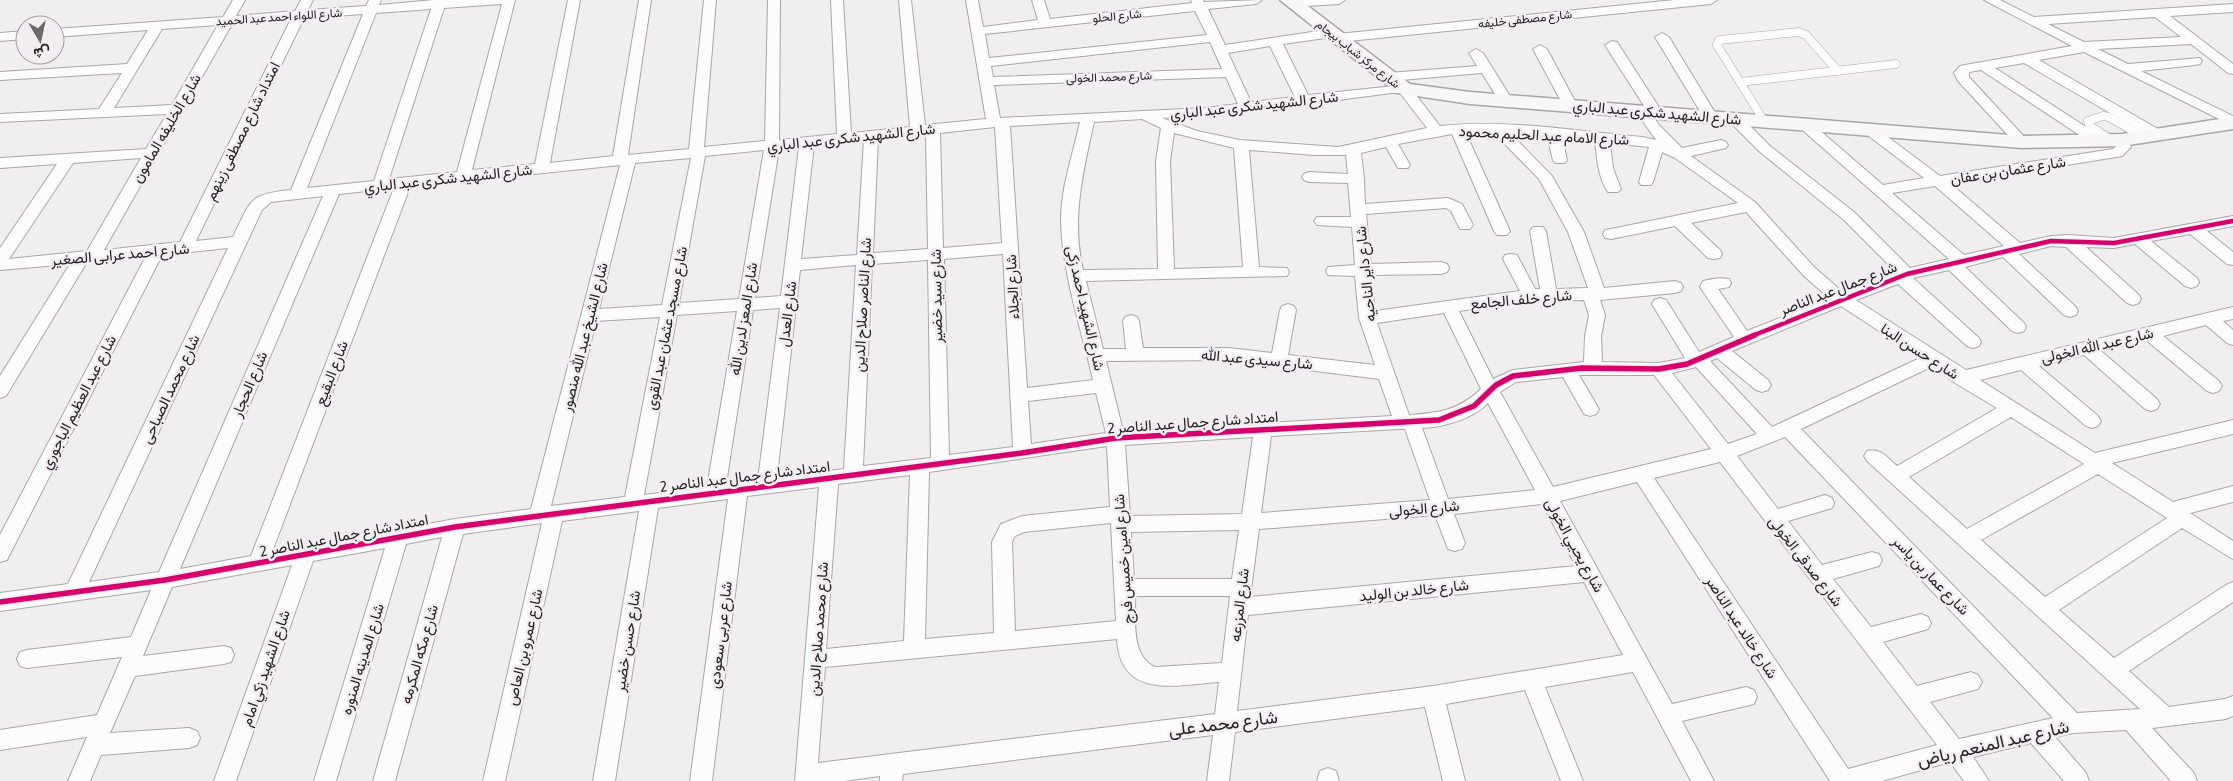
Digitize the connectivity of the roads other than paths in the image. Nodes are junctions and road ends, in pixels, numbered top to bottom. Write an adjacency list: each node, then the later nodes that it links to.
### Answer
1 (239, 0): 26 (street, شارع الخليفه المامون)
2 (307, 0): 24 (street, امتداد شارع مصطفى زينهم)
3 (503, 0): 18 (street, شارع اللواء احمد عبد الحميد)
4 (509, 0): 103 (street)
5 (574, 0): 102 (street)
6 (645, 0): 98 (street, شارع الشيخ عبد الله منصور)
7 (710, 0): 94 (street, شارع مسجد عثمان عبد القوى)
8 (774, 0): 91 (street, شارع المعز لدين الله)
9 (837, 0): 83 (street)
10 (905, 0): 75 (street, شارع سيد خضير)
11 (972, 0): 30 (street, شارع الجلاء)
12 (1038, 0): 28 (street)
13 (1106, 0): 25 (street)
14 (1256, 0): 20 (street, شارع الحلو)
15 (1339, 0): 19 (street)
16 (1710, 0): 33 (street, شارع مصطفى خليفه)
17 (1990, 0): 27 (street)
18 (439, 2): 21 (street, شارع اللواء احمد عبد الحميد); 109 (street)
19 (1292, 2): 33 (main road, شارع مركز شباب بيجام)
20 (1198, 3): 25 (street, شارع الحلو); 38 (street)
21 (374, 5): 24 (street, شارع اللواء احمد عبد الحميد); 113 (street)
22 (2233, 8): 23 (street)
23 (2158, 13): 27 (street); 36 (street)
24 (300, 15): 26 (street, شارع اللواء احمد عبد الحميد); 129 (street, امتداد شارع مصطفى زينهم)
25 (1112, 16): 28 (street, شارع الحلو)
26 (227, 20): 29 (street, شارع اللواء احمد عبد الحميد); 62 (street, شارع الخليفه المامون)
27 (2032, 21): 40 (street)
28 (1044, 24): 30 (street, شارع الحلو)
29 (158, 25): 31 (street, شارع اللواء احمد عبد الحميد); 48 (street)
30 (978, 31): 45 (street, شارع الجلاء)
31 (65, 32)
32 (15, 36): 34 (street)
33 (1335, 36): 37 (street, شارع مصطفى خليفه); 57 (main road, شارع مركز شباب بيجام)
34 (0, 37)
35 (1662, 37): 66 (street)
36 (2194, 40): 40 (street); 51 (street)
37 (1275, 42): 38 (street, شارع مصطفى خليفه); 58 (street)
38 (1217, 44): 45 (street, شارع مصطفى خليفه); 53 (street)
39 (1612, 45): 63 (street, شارع حسن البنا)
40 (2084, 47): 43 (street); 49 (street)
41 (1540, 49): 60 (street)
42 (1476, 53): 50 (street)
43 (2027, 58): 47 (street); 82 (street)
44 (2196, 61): 49 (street)
45 (983, 63): 55 (street, شارع الجلاء)
46 (1896, 64): 52 (lane)
47 (1983, 66): 85 (street); 88 (street)
48 (132, 68): 54 (street); 64 (street)
49 (2126, 68): 71 (street)
50 (1486, 69): 57 (street); 59 (street)
51 (2233, 70)
52 (1838, 71): 56 (lane); 56 (lane)
53 (1231, 73): 55 (street, شارع محمد الخولى); 61 (street)
54 (0, 76)
55 (986, 81): 72 (street, شارع الجلاء)
56 (1740, 82): 70 (lane)
57 (1396, 83): 58 (street, شارع الشهيد شكرى عبد الباري); 59 (main road, شارع الشهيد شكرى عبد الباري); 78 (street)
58 (1304, 101): 61 (street, شارع الشهيد شكرى عبد الباري)
59 (1506, 101): 60 (main road, شارع الشهيد شكرى عبد الباري)
60 (1570, 105): 63 (main road, شارع الشهيد شكرى عبد الباري)
61 (1247, 108): 65 (street, شارع الشهيد شكرى عبد الباري)
62 (177, 109): 64 (street); 95 (street, شارع الخليفه المامون)
63 (1648, 111): 66 (main road, شارع الشهيد شكرى عبد الباري); 96 (street, شارع حسن البنا)
64 (104, 112): 67 (street)
65 (1147, 116): 69 (street, شارع الشهيد شكرى عبد الباري); 74 (street, شارع الامام عبد الحليم محمود)
66 (1710, 116): 68 (main road, شارع الشهيد شكرى عبد الباري)
67 (0, 118)
68 (1734, 118): 70 (main road, شارع الشهيد شكرى عبد الباري); 149 (street)
69 (1088, 119): 72 (street, شارع الشهيد شكرى عبد الباري); 148 (street, شارع الشهيد احمد زكى)
70 (1764, 121): 73 (main road, شارع الشهيد شكرى عبد الباري)
71 (2233, 122): 82 (main road, شارع الشهيد شكرى عبد الباري)
72 (998, 123): 75 (street, شارع الشهيد شكرى عبد الباري); 130 (street, شارع الجلاء)
73 (1804, 124): 79 (main road, شارع الشهيد شكرى عبد الباري); 112 (street)
74 (1168, 127): 89 (street, شارع الامام عبد الحليم محمود); 147 (street)
75 (925, 130): 81 (street, شارع الشهيد شكرى عبد الباري); 133 (street, شارع سيد خضير)
76 (1457, 130): 77 (street, شارع الامام عبد الحليم محمود); 78 (street, شارع الامام عبد الحليم محمود); 123 (street)
77 (1499, 130): 80 (street, شارع الامام عبد الحليم محمود); 154 (street)
78 (1436, 131): 87 (street, شارع الامام عبد الحليم محمود)
79 (1871, 131): 88 (main road, شارع الشهيد شكرى عبد الباري); 106 (street)
80 (1554, 134): 84 (street, شارع الامام عبد الحليم محمود); 99 (street)
81 (871, 135): 83 (street, شارع الشهيد شكرى عبد الباري); 136 (street, شارع الناصر صلاح الدين)
82 (2151, 136): 85 (main road, شارع الشهيد شكرى عبد الباري); 85 (lane)
83 (844, 138): 86 (street, شارع الشهيد شكرى عبد الباري)
84 (1602, 138): 90 (street, شارع الامام عبد الحليم محمود); 110 (street)
85 (2110, 141): 88 (main road, شارع الشهيد شكرى عبد الباري); 106 (street, شارع عثمان بن عفان)
86 (808, 142): 91 (street, شارع الشهيد شكرى عبد الباري); 140 (street, شارع العدل)
87 (1390, 142): 93 (street, شارع الامام عبد الحليم محمود); 101 (street)
88 (2022, 142)
89 (1241, 144): 93 (street, شارع الامام عبد الحليم محمود); 144 (street)
90 (1657, 144): 96 (street, شارع الامام عبد الحليم محمود); 108 (street)
91 (772, 145): 94 (street, شارع الشهيد شكرى عبد الباري); 159 (street, شارع المعز لدين الله)
92 (1721, 145): 96 (street)
93 (1353, 150): 105 (street, شارع داير الناحيه)
94 (697, 153): 98 (street, شارع الشهيد شكرى عبد الباري); 162 (street, شارع مسجد عثمان عبد القوى)
95 (151, 154): 97 (street); 135 (street, شارع الخليفه المامون)
96 (1677, 154): 115 (street, شارع حسن البنا)
97 (68, 159): 100 (street); 141 (street)
98 (624, 160): 102 (street, شارع الشهيد شكرى عبد الباري); 166 (street, شارع الشيخ عبد الله منصور)
99 (1560, 160)
100 (0, 163)
101 (1403, 165)
102 (542, 168): 103 (street, شارع الشهيد شكرى عبد الباري)
103 (463, 176): 107 (street, شارع الشهيد شكرى عبد الباري)
104 (1308, 176): 105 (street)
105 (1357, 180): 117 (street, شارع داير الناحيه)
106 (1938, 181): 112 (street, شارع عثمان بن عفان); 132 (street)
107 (404, 182): 109 (street, شارع الشهيد شكرى عبد الباري); 233 (street, شارع البقيع)
108 (1646, 182)
109 (380, 184): 111 (street, شارع الشهيد شكرى عبد الباري)
110 (1613, 188)
111 (334, 189): 113 (street, شارع الشهيد شكرى عبد الباري); 236 (street, شارع الحجار)
112 (1881, 190): 139 (street)
113 (297, 193): 114 (street, شارع الشهيد شكرى عبد الباري)
114 (275, 195): 128 (street, شارع محمد الصباحى)
115 (1750, 206): 119 (street); 157 (street, شارع حسن البنا)
116 (1660, 209): 119 (street)
117 (1360, 215): 118 (street); 121 (street); 146 (street, شارع داير الناحيه)
118 (1322, 221)
119 (1674, 221): 125 (street); 134 (street)
120 (2233, 221): 122 (street, شارع جمال عبد الناصر)
121 (1465, 225)
122 (2193, 228): 126 (street, شارع جمال عبد الناصر); 138 (street)
123 (1502, 230)
124 (1538, 231): 153 (street)
125 (1612, 234)
126 (2137, 238): 127 (street, شارع جمال عبد الناصر); 150 (street)
127 (2068, 240): 132 (street, شارع جمال عبد الناصر); 156 (street)
128 (240, 242): 129 (street, شارع احمد عرابى الصغير); 239 (street, شارع محمد الصباحى)
129 (185, 248): 131 (street, شارع احمد عرابى الصغير)
130 (1010, 248): 133 (street); 193 (street, شارع الجلاء)
131 (157, 250): 135 (street, شارع احمد عرابى الصغير); 230 (street, شارع عبد العظيم الباجوري)
132 (2012, 250): 139 (street, شارع جمال عبد الناصر); 164 (street)
133 (935, 254): 136 (street); 207 (street, شارع سيد خضير)
134 (1714, 254)
135 (87, 257): 141 (street, شارع احمد عرابى الصغير); 191 (street, شارع الخليفه المامون)
136 (864, 259): 140 (street); 209 (street, شارع الناصر صلاح الدين)
137 (1511, 259): 155 (street)
138 (2233, 260)
139 (1958, 263): 149 (street, شارع جمال عبد الناصر); 170 (street)
140 (793, 265): 158 (street, شارع العدل)
141 (2, 266)
142 (1441, 268): 146 (street)
143 (1334, 271): 146 (street)
144 (1251, 272): 145 (street); 147 (street)
145 (1281, 272)
146 (1363, 272): 167 (street, شارع داير الناحيه)
147 (1166, 274): 148 (street)
148 (1077, 276): 177 (street, شارع الشهيد احمد زكى)
149 (1904, 276): 157 (street, شارع جمال عبد الناصر); 174 (street)
150 (2191, 282)
151 (1723, 283): 172 (street)
152 (1675, 287): 154 (street, شارع خلف الجامع)
153 (1549, 294): 154 (street, شارع خلف الجامع); 155 (street, شارع خلف الجامع)
154 (1594, 294): 183 (street)
155 (1530, 295): 161 (street, شارع خلف الجامع)
156 (2133, 299)
157 (1842, 300): 172 (street, شارع جمال عبد الناصر); 180 (street, شارع حسن البنا)
158 (789, 301): 159 (street); 212 (street, شارع العدل)
159 (746, 304): 162 (street); 214 (street, شارع المعز لدين الله)
160 (1660, 304): 181 (street, شارع عمار بن ياسر)
161 (1450, 307): 167 (street, شارع خلف الجامع); 192 (street, شارع يحيي الخولى)
162 (670, 310): 166 (street); 217 (street, شارع مسجد عثمان عبد القوى)
163 (1288, 310): 179 (street)
164 (2070, 311)
165 (2233, 313): 168 (street, شارع عبد الله الخولى)
166 (589, 316): 220 (street, شارع الشيخ عبد الله منصور)
167 (1367, 318): 186 (street, شارع داير الناحيه)
168 (2208, 319): 171 (street, شارع عبد الله الخولى); 173 (street)
169 (1130, 321): 178 (street)
170 (2018, 327)
171 (2148, 333): 175 (street, شارع عبد الله الخولى); 190 (street)
172 (1744, 339): 176 (street, شارع جمال عبد الناصر)
173 (2233, 339)
174 (1973, 342)
175 (2087, 348): 182 (street, شارع عبد الله الخولى); 194 (street)
176 (1719, 350): 181 (street, شارع جمال عبد الناصر); 189 (street)
177 (1097, 355): 178 (street, شارع سيدى عبد الله); 188 (street, شارع الشهيد احمد زكى)
178 (1135, 355): 179 (street, شارع سيدى عبد الله)
179 (1279, 359): 186 (street, شارع سيدى عبد الله)
180 (1932, 359): 187 (street, شارع حسن البنا); 201 (street, شارع الخولى)
181 (1696, 360): 185 (street, شارع جمال عبد الناصر); 201 (street, شارع عمار بن ياسر)
182 (2024, 363): 187 (street, شارع عبد الله الخولى); 197 (street)
183 (1594, 368): 184 (street, شارع جمال عبد الناصر); 185 (street, شارع جمال عبد الناصر)
184 (1567, 369): 192 (street, شارع جمال عبد الناصر); 195 (street)
185 (1659, 369): 204 (street, شارع صدقى الخولى)
186 (1386, 373): 198 (street, شارع داير الناحيه)
187 (1961, 378): 196 (street, شارع حسن البنا)
188 (1104, 385): 193 (street); 202 (street, شارع الشهيد احمد زكى)
189 (1762, 385)
190 (2213, 386)
191 (0, 391)
192 (1491, 392): 198 (street, امتداد شارع جمال عبد الناصر 2); 216 (street, شارع يحيي الخولى)
193 (1018, 396): 203 (street, شارع الجلاء)
194 (2152, 404)
195 (1590, 409)
196 (2010, 409): 206 (street, شارع حسن البنا); 210 (street)
197 (2092, 421)
198 (1407, 423): 200 (street, امتداد شارع جمال عبد الناصر 2); 219 (street, شارع داير الناحيه)
199 (2233, 427): 206 (street)
200 (1263, 429): 202 (street, امتداد شارع جمال عبد الناصر 2); 224 (street, شارع المزرعه)
201 (1779, 432): 204 (street, شارع الخولى); 266 (street, شارع عمار بن ياسر)
202 (1116, 438): 203 (street, امتداد شارع جمال عبد الناصر 2); 223 (street, شارع امين خميس فرج)
203 (1022, 453): 207 (street, امتداد شارع جمال عبد الناصر 2)
204 (1722, 454): 208 (street, شارع الخولى); 222 (street, شارع صدقى الخولى)
205 (1873, 456): 210 (street)
206 (2095, 463): 221 (street, شارع حسن البنا); 227 (street)
207 (930, 465): 209 (street, امتداد شارع جمال عبد الناصر 2); 248 (street, شارع سيد خضير)
208 (1641, 473): 216 (street, شارع الخولى); 287 (street, شارع خالد عبد الناصر)
209 (853, 474): 211 (street, امتداد شارع جمال عبد الناصر 2)
210 (1896, 476): 227 (street)
211 (829, 478): 212 (street, امتداد شارع جمال عبد الناصر 2); 251 (street, شارع محمد صلاح الدين)
212 (767, 486): 213 (street, امتداد شارع جمال عبد الناصر 2)
213 (739, 489): 214 (street, امتداد شارع جمال عبد الناصر 2); 282 (street, شارع عربى سعودى)
214 (715, 492): 217 (street, امتداد شارع جمال عبد الناصر 2)
215 (2233, 494): 221 (street)
216 (1548, 496): 219 (street, شارع الخولى); 234 (street, شارع يحيي الخولى)
217 (641, 502): 220 (street, امتداد شارع جمال عبد الناصر 2); 281 (street, شارع حسن خضير)
218 (1824, 503): 222 (street)
219 (1442, 507): 224 (street, شارع الخولى); 228 (street, شارع داير الناحيه)
220 (547, 514): 225 (street, امتداد شارع جمال عبد الناصر 2); 280 (street, شارع عمرو بن العاص)
221 (2176, 514): 229 (street, شارع حسن البنا); 242 (street)
222 (1773, 518): 235 (street, شارع صدقى الخولى)
223 (1120, 519): 224 (street, شارع الخولى); 237 (street, شارع امين خميس فرج); 246 (street, شارع الخولى)
224 (1250, 522): 240 (street, شارع المزرعه)
225 (454, 527): 226 (street, امتداد شارع جمال عبد الناصر 2); 279 (street, شارع مكه المكرمه)
226 (398, 538): 231 (street, امتداد شارع جمال عبد الناصر 2); 278 (street, شارع المدينه المنوره)
227 (1966, 539): 242 (street)
228 (1455, 543)
229 (2233, 551)
230 (0, 554)
231 (305, 555): 233 (street, امتداد شارع جمال عبد الناصر 2); 277 (street, شارع الشهيد زكي امام)
232 (1872, 560): 235 (street)
233 (258, 564): 236 (street, امتداد شارع جمال عبد الناصر 2)
234 (1590, 573): 240 (street, شارع خالد بن الوليد); 252 (street, شارع يحيي الخولى)
235 (1817, 575): 245 (street, شارع صدقى الخولى)
236 (165, 580): 239 (street, امتداد شارع جمال عبد الناصر 2); 247 (street, شارع الحجار)
237 (1124, 587): 240 (street, شارع خالد بن الوليد); 244 (street, شارع امين خميس فرج)
238 (2233, 591): 254 (street)
239 (74, 592): 241 (street, امتداد شارع جمال عبد الناصر 2)
240 (1240, 598): 255 (street, شارع المزرعه)
241 (0, 602)
242 (2044, 609): 254 (street)
243 (1921, 623): 245 (street)
244 (1127, 629): 246 (street); 255 (street, شارع امين خميس فرج)
245 (1866, 637): 260 (street, شارع صدقى الخولى)
246 (1005, 641): 248 (street)
247 (136, 646): 250 (street); 253 (street, شارع الحجار)
248 (914, 650): 251 (street)
249 (224, 655): 253 (street)
250 (28, 659)
251 (816, 659): 275 (street, شارع محمد صلاح الدين)
252 (1639, 662): 256 (street, شارع محمد على); 262 (street, شارع يحيي الخولى)
253 (128, 667): 267 (street, شارع الحجار)
254 (2113, 670): 263 (street)
255 (1230, 672): 265 (street, شارع المزرعه)
256 (1532, 680): 258 (street, شارع محمد على); 285 (street)
257 (1971, 682): 260 (street)
258 (1433, 696): 265 (street, شارع محمد على); 284 (street)
259 (1746, 697): 262 (street)
260 (1912, 697): 272 (street, شارع صدقى الخولى)
261 (2231, 710): 263 (street, شارع عبد المنعم رياض)
262 (1667, 715): 286 (street, شارع يحيي الخولى)
263 (2166, 717): 264 (street, شارع عبد المنعم رياض)
264 (2131, 720): 266 (street, شارع عبد المنعم رياض); 290 (street)
265 (1224, 723): 273 (street, شارع محمد على); 283 (street, شارع المزرعه)
266 (2073, 723): 268 (street, شارع عبد المنعم رياض)
267 (103, 724): 270 (street); 271 (street, شارع الحجار)
268 (2035, 731): 272 (street, شارع عبد المنعم رياض); 289 (street)
269 (189, 738): 271 (street)
270 (0, 740)
271 (94, 746): 276 (street, شارع الحجار)
272 (1954, 751): 274 (street, شارع عبد المنعم رياض); 288 (street, شارع صدقى الخولى)
273 (891, 773): 275 (street, شارع محمد على)
274 (1875, 777): 287 (street, شارع عبد المنعم رياض)
275 (807, 778)
276 (79, 781)
277 (225, 781)
278 (325, 781)
279 (384, 781)
280 (494, 781)
281 (604, 781)
282 (701, 781)
283 (1218, 781)
284 (1454, 781)
285 (1572, 781)
286 (1703, 781)
287 (1843, 781)
288 (1978, 781)
289 (2078, 781)
290 (2186, 781)

